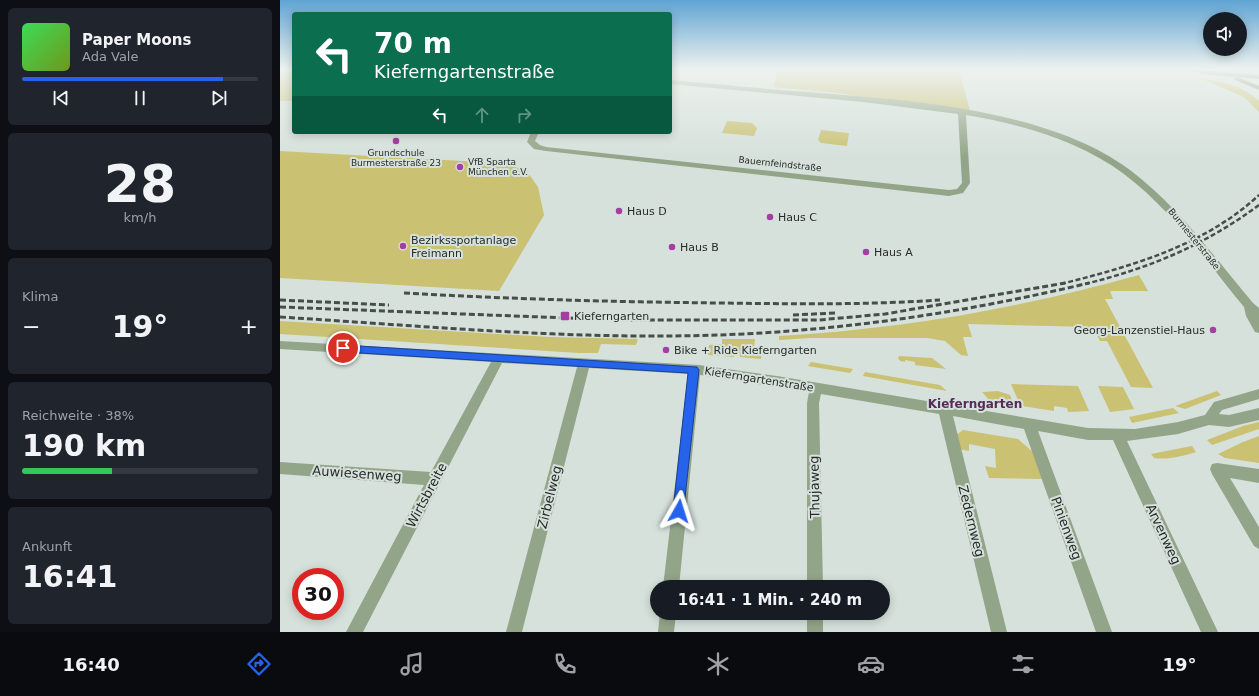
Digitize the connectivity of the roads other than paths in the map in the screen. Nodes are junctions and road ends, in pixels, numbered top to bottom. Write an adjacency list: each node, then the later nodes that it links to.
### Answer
1 (853, 98): 2 (street, Burmesterstraße)
2 (962, 113): 3 (street, Bauernfeindstraße); 4 (street, Burmesterstraße)
3 (534, 134)
4 (1249, 306): 5 (street, Burmesterstraße); 6 (street, Burmesterstraße)
5 (1259, 314)
6 (1259, 329)
7 (280, 345): 8 (street, Kieferngartenstraße)
8 (499, 358): 9 (street, Kieferngartenstraße); 20 (street, Wirtsbreite)
9 (585, 362): 10 (street, Kieferngartenstraße); 27 (street, Zirbelweg)
10 (694, 370): 11 (street, Kieferngartenstraße); 22 (street)
11 (816, 388): 13 (street, Kieferngartenstraße); 23 (street, Thujaweg)
12 (1259, 394): 15 (street)
13 (945, 411): 16 (street, Kieferngartenstraße); 30 (street, Zedernweg)
14 (1259, 414): 15 (street, Kieferngartenstraße)
15 (1210, 419): 17 (street, Kieferngartenstraße)
16 (1029, 424): 17 (street, Kieferngartenstraße); 31 (street, Pinienweg)
17 (1118, 436): 32 (street, Arvenweg)
18 (280, 468): 20 (street, Auwiesenweg)
19 (1259, 476): 21 (street)
20 (435, 479): 26 (street, Wirtsbreite)
21 (1259, 541)
22 (672, 580)
23 (815, 580)
24 (667, 620): 28 (street)
25 (815, 620): 29 (street)
26 (354, 632)
27 (514, 632)
28 (666, 632)
29 (815, 632)
30 (999, 632)
31 (1104, 632)
32 (1210, 632)

